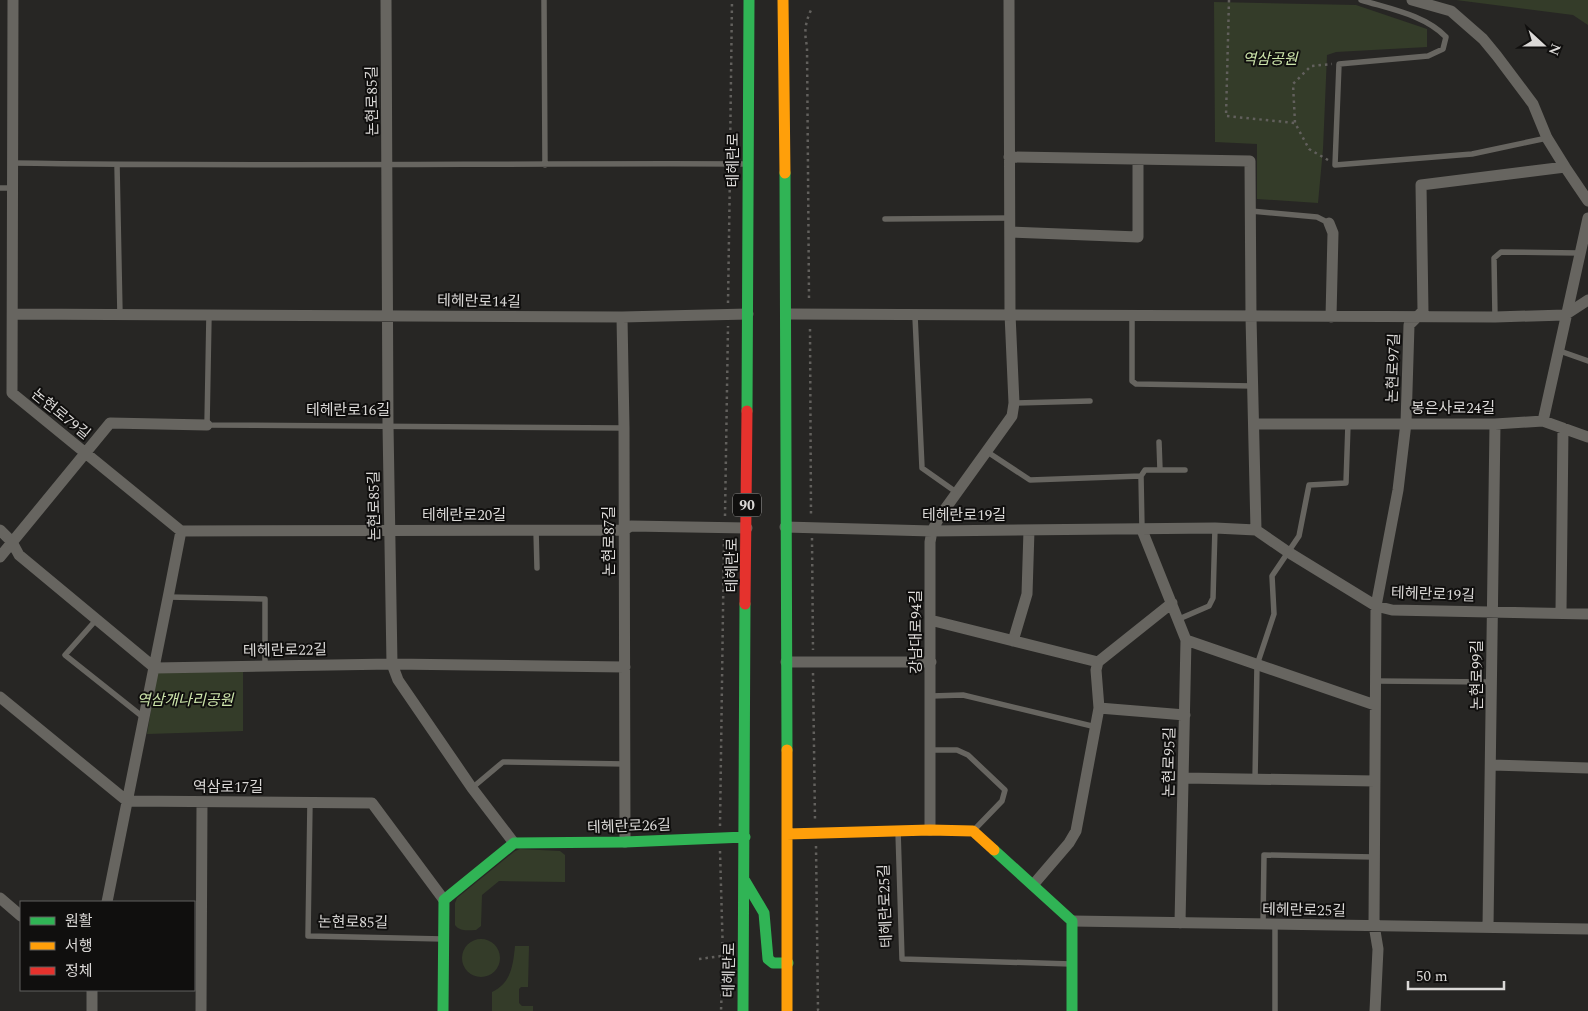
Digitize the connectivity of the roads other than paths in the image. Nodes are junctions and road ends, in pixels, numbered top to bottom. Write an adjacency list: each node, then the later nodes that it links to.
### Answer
1 (13, 0): 12 (street, 논현로79길)
2 (386, 0): 15 (street, 논현로85길)
3 (544, 0): 16 (lane)
4 (749, 0): 13 (main road, 테헤란로 / 90)
5 (783, 0): 30 (main road)
6 (1009, 0): 10 (street, 강남대로94길)
7 (1361, 0): 9 (lane)
8 (1412, 0): 9 (street)
9 (1547, 138): 17 (street)
10 (1009, 157): 11 (street); 21 (street, 강남대로94길)
11 (1138, 160): 20 (street); 25 (street)
12 (12, 163): 14 (lane); 18 (street, 논현로79길)
13 (747, 164): 16 (lane); 29 (main road, 테헤란로 / 90)
14 (117, 165): 15 (lane); 32 (lane)
15 (388, 165): 16 (lane); 34 (street, 논현로85길)
16 (545, 165)
17 (1565, 167): 19 (street); 41 (street, 논현로97길)
18 (6, 188): 28 (street, 논현로79길)
19 (1588, 201)
20 (1251, 211): 24 (lane); 39 (street)
21 (1010, 218): 23 (lane); 25 (street, 강남대로94길)
22 (1588, 218): 26 (street)
23 (885, 219)
24 (1329, 223): 40 (street)
25 (1010, 232): 31 (street, 강남대로94길)
26 (1579, 253): 35 (street); 42 (lane)
27 (1588, 300): 35 (street)
28 (13, 314): 32 (street, 테헤란로14길); 60 (street, 논현로79길)
29 (748, 314): 38 (street, 테헤란로14길); 66 (main road, 테헤란로 / 90)
30 (786, 314): 36 (street); 65 (main road)
31 (1010, 314): 36 (street); 37 (street); 47 (street, 강남대로94길)
32 (120, 315): 33 (street, 테헤란로14길)
33 (209, 315): 34 (street, 테헤란로14길); 53 (lane)
34 (387, 315): 38 (street, 테헤란로14길); 54 (street, 논현로85길)
35 (1565, 315): 42 (street); 43 (street)
36 (915, 316): 64 (lane)
37 (1132, 316): 39 (street); 45 (lane)
38 (622, 317): 55 (street, 논현로87길)
39 (1251, 317): 40 (street); 45 (street)
40 (1332, 317): 41 (street)
41 (1415, 317): 42 (street); 50 (street, 논현로97길)
42 (1495, 317)
43 (1557, 350): 44 (lane); 48 (street)
44 (1588, 360)
45 (1253, 386): 51 (street)
46 (1090, 401): 47 (lane)
47 (1014, 403): 59 (street, 강남대로94길)
48 (1542, 421): 52 (street, 봉은사로24길); 56 (street, 봉은사로24길)
49 (1348, 423): 50 (street, 봉은사로24길); 51 (street, 봉은사로24길); 78 (lane)
50 (1406, 423): 52 (street, 봉은사로24길); 83 (street, 논현로97길)
51 (1254, 424): 74 (street)
52 (1495, 424): 84 (street, 논현로99길)
53 (207, 425): 54 (lane, 테헤란로16길); 60 (street, 테헤란로16길)
54 (388, 425): 55 (lane, 테헤란로16길); 69 (street, 논현로85길)
55 (624, 428): 71 (street, 논현로87길)
56 (1562, 428): 57 (street, 봉은사로24길); 85 (street)
57 (1588, 437)
58 (1160, 442): 61 (lane)
59 (986, 451): 63 (lane); 64 (street, 강남대로94길)
60 (85, 452): 75 (street, 논현로79길); 77 (street)
61 (1160, 470): 62 (lane); 63 (lane)
62 (1185, 470)
63 (1141, 476): 73 (lane)
64 (956, 492): 76 (street, 강남대로94길)
65 (785, 527): 76 (street, 테헤란로19길); 92 (main road)
66 (747, 528): 71 (street, 테헤란로20길); 124 (main road, 테헤란로 / 90)
67 (1215, 528): 73 (street, 테헤란로19길); 74 (street, 테헤란로19길); 87 (lane)
68 (0, 530): 77 (street)
69 (389, 530): 70 (street, 테헤란로20길); 75 (street, 테헤란로20길); 95 (street, 논현로85길)
70 (536, 530): 71 (street, 테헤란로20길); 80 (lane)
71 (624, 530): 98 (street, 논현로87길)
72 (1029, 530): 73 (street, 테헤란로19길); 76 (street, 테헤란로19길); 91 (street)
73 (1142, 530): 82 (street, 논현로95길)
74 (1256, 530): 78 (street, 테헤란로19길)
75 (181, 531): 81 (street)
76 (932, 531): 89 (street, 강남대로94길)
77 (12, 542): 79 (street); 88 (street)
78 (1288, 552): 83 (street, 테헤란로19길); 97 (lane)
79 (0, 557)
80 (537, 568)
81 (168, 597): 96 (lane); 99 (street)
82 (1172, 603): 87 (street, 논현로95길); 94 (street)
83 (1376, 606): 84 (street, 테헤란로19길); 100 (street, 논현로97길)
84 (1492, 611): 85 (street, 테헤란로19길); 101 (street, 논현로99길)
85 (1561, 612): 86 (street, 테헤란로19길)
86 (1588, 614)
87 (1179, 619): 90 (street, 논현로95길)
88 (96, 620): 99 (street); 107 (lane)
89 (930, 620): 91 (street); 93 (street, 강남대로94길)
90 (1186, 640): 97 (street); 106 (street, 논현로95길)
91 (1013, 641): 94 (street)
92 (786, 662): 93 (street); 123 (main road)
93 (930, 662): 102 (street, 강남대로94길)
94 (1098, 662): 105 (street)
95 (392, 664): 96 (street, 테헤란로22길); 98 (street, 테헤란로22길); 116 (street, 논현로85길)
96 (265, 665): 99 (street, 테헤란로22길)
97 (1257, 665): 104 (street); 114 (lane)
98 (625, 666): 110 (street, 논현로87길)
99 (155, 668): 107 (street)
100 (1376, 682): 101 (lane); 104 (street, 논현로97길)
101 (1492, 682): 111 (street, 논현로99길)
102 (931, 696): 108 (lane); 109 (street, 강남대로94길)
103 (0, 697): 117 (street)
104 (1376, 705): 115 (street, 논현로97길)
105 (1100, 708): 106 (street); 108 (street)
106 (1185, 715): 113 (street, 논현로95길)
107 (144, 717): 117 (street)
108 (1096, 727): 129 (street)
109 (930, 750): 120 (street, 강남대로94길); 122 (lane)
110 (625, 764): 116 (lane); 125 (street, 논현로87길)
111 (1492, 765): 112 (street); 139 (street, 논현로99길)
112 (1588, 768)
113 (1184, 778): 114 (street); 135 (street, 논현로95길)
114 (1255, 780): 115 (street)
115 (1375, 781): 127 (street, 논현로97길)
116 (472, 788): 126 (street, 논현로85길)
117 (128, 801): 118 (street, 역삼로17길); 132 (street)
118 (202, 802): 119 (street, 역삼로17길); 146 (street)
119 (310, 802): 131 (street, 역삼로17길); 141 (lane, 논현로85길)
120 (930, 830): 121 (main road); 122 (main road)
121 (898, 831): 123 (main road); 143 (lane, 테헤란로25길)
122 (973, 831): 129 (main road)
123 (787, 834): 142 (main road)
124 (745, 838): 125 (main road, 테헤란로26길); 128 (main road, 테헤란로 / 90)
125 (624, 842): 126 (main road, 테헤란로26길)
126 (514, 843): 131 (main road)
127 (1374, 857): 136 (lane); 138 (street, 논현로97길)
128 (745, 881): 142 (main road); 148 (main road, 테헤란로 / 90)
129 (1033, 885): 134 (main road)
130 (0, 898): 133 (street)
131 (444, 900): 141 (main road)
132 (107, 901)
133 (20, 915)
134 (1072, 922): 135 (street, 테헤란로25길); 143 (main road)
135 (1180, 923): 136 (street, 테헤란로25길)
136 (1263, 924): 137 (street, 테헤란로25길)
137 (1275, 924): 138 (street, 테헤란로25길); 151 (lane)
138 (1374, 925): 139 (street, 테헤란로25길); 152 (street, 논현로97길)
139 (1488, 927): 140 (street, 테헤란로25길)
140 (1588, 929)
141 (442, 939): 147 (main road)
142 (788, 963): 149 (main road)
143 (1073, 964): 150 (main road)
144 (92, 991): 145 (street)
145 (92, 1011)
146 (201, 1011)
147 (443, 1011)
148 (743, 1011)
149 (787, 1011)
150 (1072, 1011)
151 (1275, 1011)
152 (1375, 1011)

